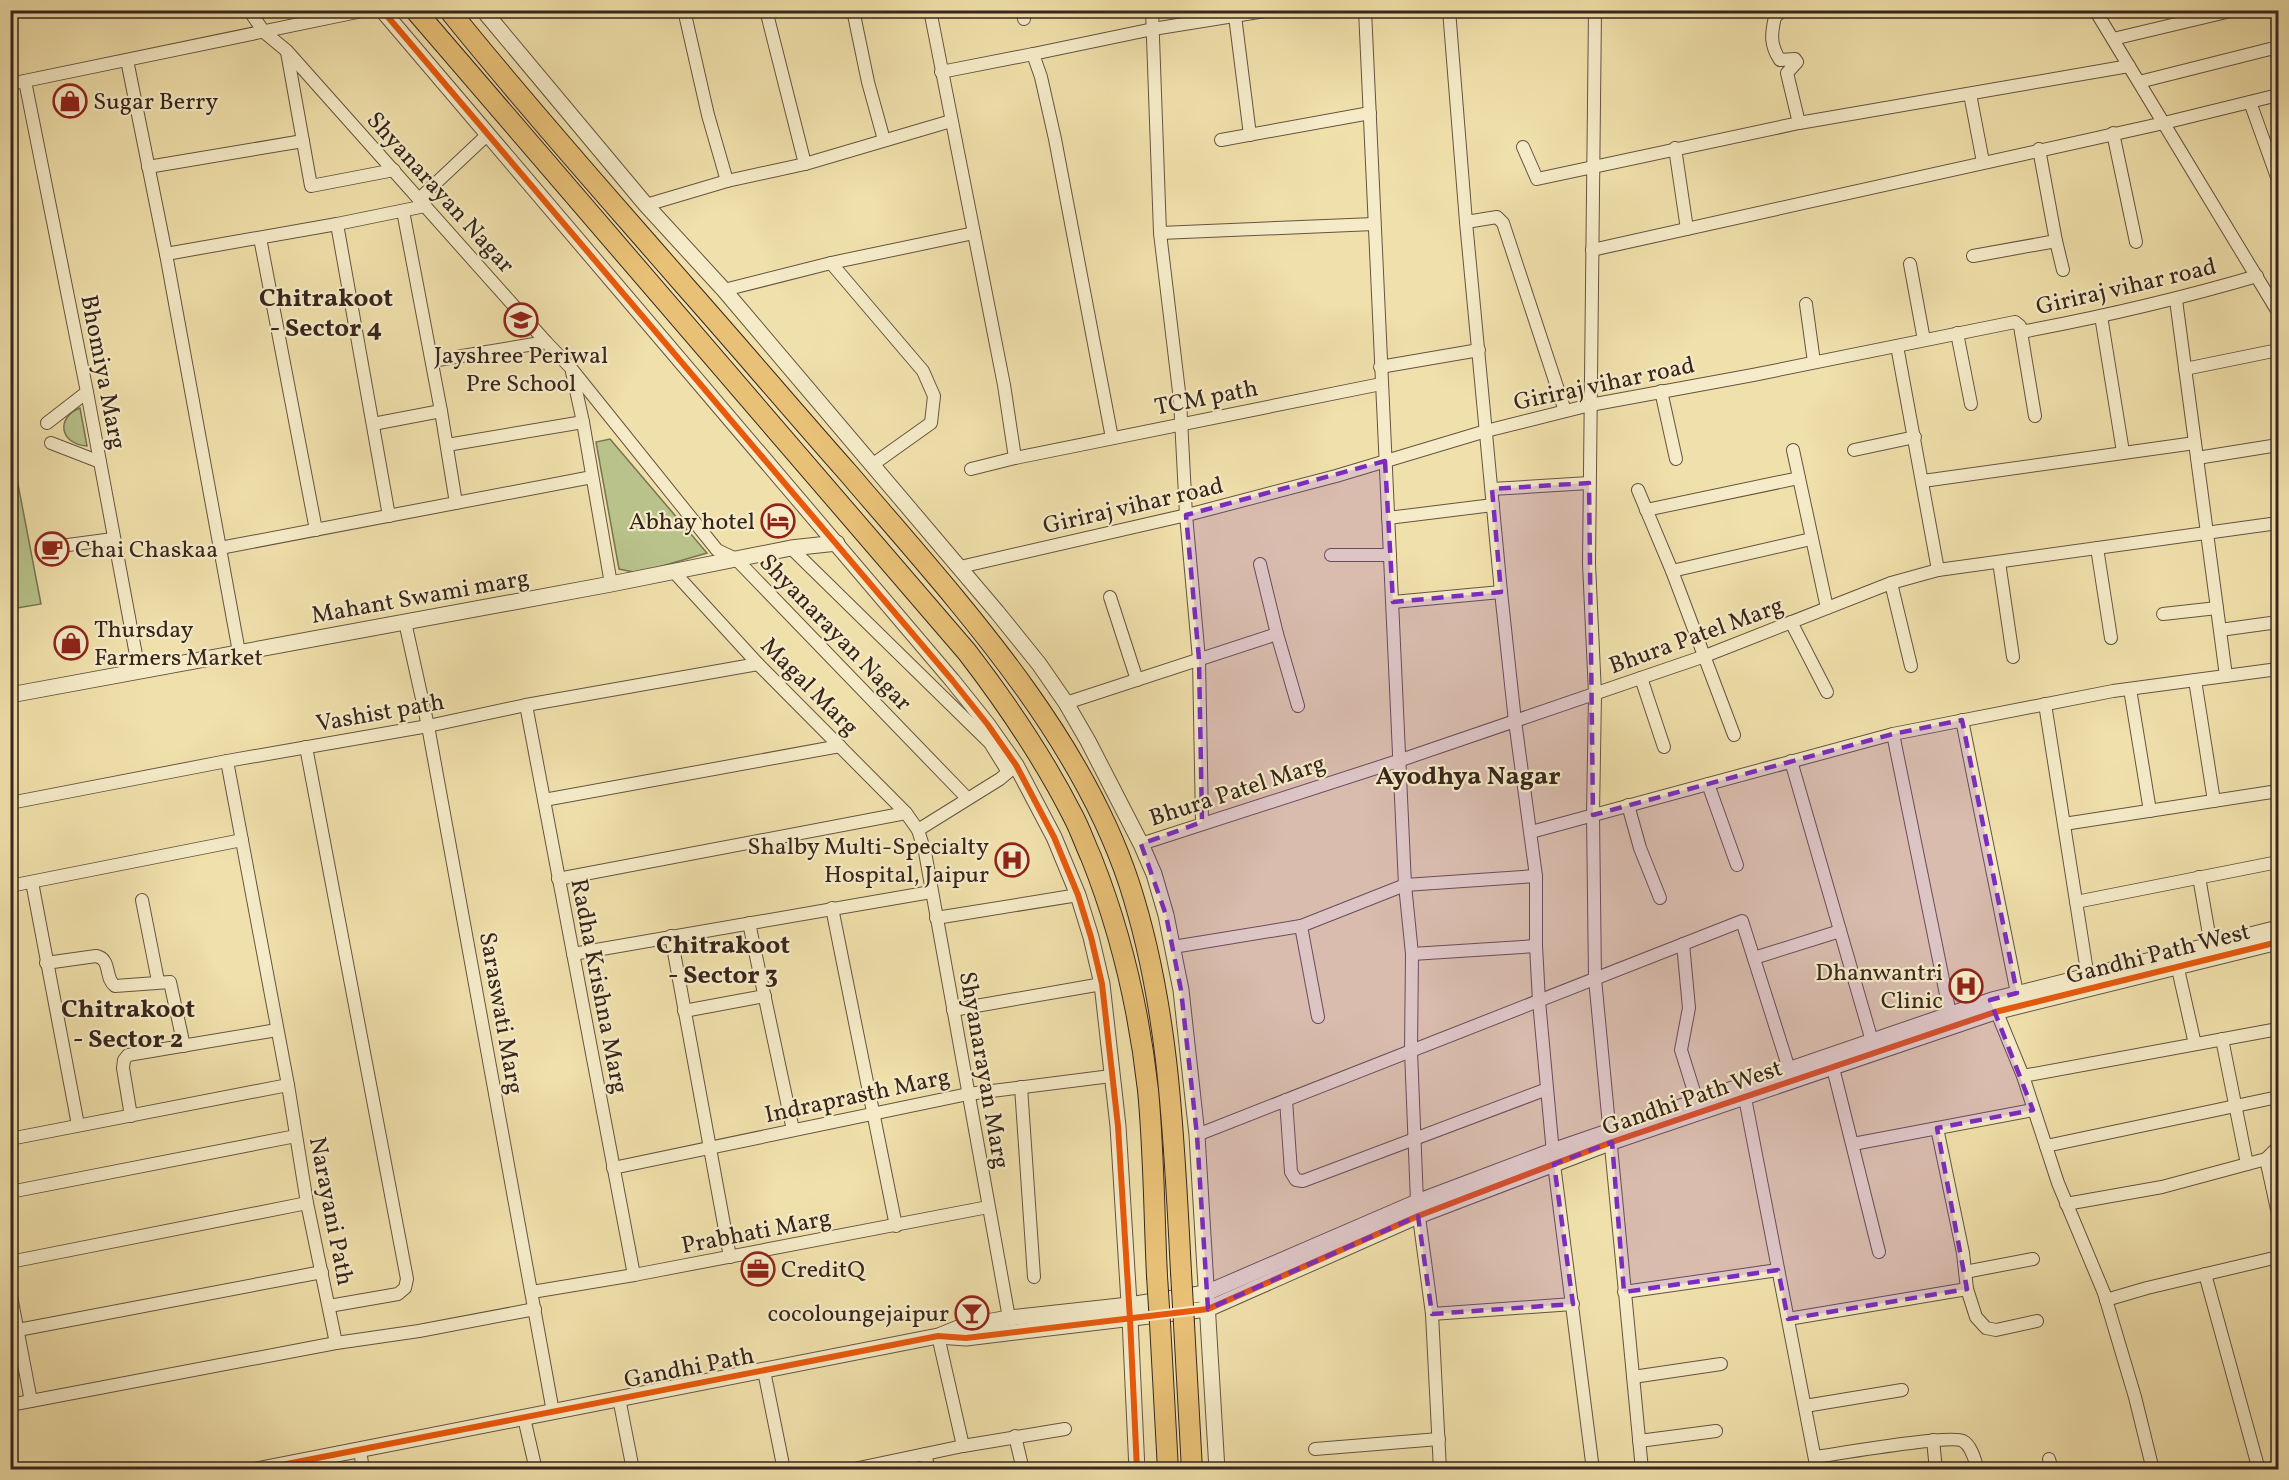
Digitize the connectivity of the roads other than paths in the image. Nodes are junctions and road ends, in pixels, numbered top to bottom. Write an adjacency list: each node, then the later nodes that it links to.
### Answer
1 (249, 10): 22 (street, Shyanarayan Nagar)
2 (367, 10): 22 (street)
3 (382, 10): 41 (street)
4 (415, 10): 361 (highway, bridge)
5 (449, 10): 362 (highway, bridge)
6 (483, 10): 57 (street)
7 (684, 10): 55 (street)
8 (766, 10): 50 (street)
9 (853, 10): 43 (street)
10 (930, 10): 29 (street)
11 (1152, 10): 21 (street)
12 (1271, 10): 19 (street)
13 (1365, 10): 36 (street)
14 (1449, 10): 59 (street)
15 (1595, 10): 51 (street)
16 (1783, 10): 38 (street)
17 (2096, 10): 23 (street)
18 (2235, 10): 23 (street)
19 (1256, 12): 20 (street)
20 (1235, 16): 21 (street); 42 (street)
21 (1153, 29): 26 (street); 64 (street)
22 (264, 33): 25 (street, Shyanarayan Nagar); 27 (street)
23 (2113, 39): 28 (street)
24 (2278, 47): 31 (street)
25 (287, 51): 45 (street); 53 (street, Shyanarayan Nagar)
26 (1033, 54): 29 (street); 106 (street)
27 (127, 60): 30 (street); 52 (street)
28 (2129, 66): 31 (street); 33 (street)
29 (941, 72): 37 (street)
30 (25, 81): 32 (street); 94 (street, Bhomiya Marg)
31 (2139, 82): 39 (street)
32 (10, 84)
33 (1970, 94): 38 (street); 49 (street)
34 (2278, 95): 35 (street)
35 (2250, 102): 39 (street); 54 (street)
36 (1370, 113): 42 (street); 61 (street)
37 (951, 121): 43 (street); 63 (street)
38 (1799, 123): 47 (street)
39 (2164, 123): 40 (street); 74 (street)
40 (2113, 133): 48 (street); 67 (street)
41 (487, 135): 56 (street); 138 (street)
42 (1250, 135): 44 (street)
43 (884, 140): 50 (street)
44 (1221, 140)
45 (303, 141): 52 (street); 53 (street)
46 (1523, 147): 51 (street)
47 (1675, 148): 51 (street); 62 (street)
48 (2039, 149): 49 (street); 66 (street)
49 (1983, 162): 62 (street)
50 (805, 164): 55 (street)
51 (1592, 166): 68 (street)
52 (148, 167): 69 (street)
53 (394, 170): 56 (street, Shyanarayan Nagar)
54 (2278, 180)
55 (727, 182): 57 (street)
56 (422, 202): 58 (street); 83 (street, Shyanarayan Nagar)
57 (646, 205): 75 (street)
58 (403, 211): 60 (street); 87 (street)
59 (1466, 222): 85 (street); 98 (street)
60 (337, 224): 65 (street); 102 (street)
61 (1374, 224): 64 (street); 90 (street)
62 (1687, 229): 68 (street)
63 (974, 233): 71 (street); 114 (street)
64 (1160, 233): 103 (street)
65 (260, 238): 69 (street); 134 (street)
66 (2056, 241): 70 (street); 73 (street)
67 (2136, 242)
68 (1592, 250): 96 (street)
69 (166, 254): 140 (street)
70 (1973, 256)
71 (831, 263): 75 (street); 119 (street)
72 (1910, 264): 82 (street)
73 (2063, 270)
74 (2257, 276): 76 (street, Giriraj vihar road); 78 (street)
75 (724, 290): 119 (street)
76 (2176, 300): 79 (street, Giriraj vihar road); 91 (street)
77 (1806, 304): 88 (street)
78 (2278, 312)
79 (2101, 316): 80 (street, Giriraj vihar road); 113 (street)
80 (2021, 332): 81 (street, Giriraj vihar road); 99 (street)
81 (1957, 333): 82 (street, Giriraj vihar road); 95 (street)
82 (1924, 340): 84 (street, Giriraj vihar road)
83 (546, 342): 87 (street); 89 (street, Shyanarayan Nagar)
84 (1897, 346): 88 (street, Giriraj vihar road); 105 (street)
85 (1479, 350): 90 (street); 104 (street)
86 (2278, 350): 91 (street)
87 (432, 361): 97 (street)
88 (1814, 362): 93 (street, Giriraj vihar road)
89 (570, 367): 100 (street); 145 (street, Shyanarayan Nagar)
90 (1380, 367): 92 (street)
91 (2185, 369): 108 (street)
92 (1381, 384): 103 (street, TCM path); 117 (street)
93 (1661, 391): 96 (street, Giriraj vihar road); 116 (street)
94 (87, 392): 101 (street); 118 (street, Bhomiya Marg)
95 (1971, 404)
96 (1590, 405): 98 (street, Giriraj vihar road); 124 (street)
97 (441, 411): 102 (street); 110 (street)
98 (1565, 411): 104 (street, Giriraj vihar road)
99 (2036, 416)
100 (583, 422): 110 (street); 121 (street)
101 (47, 423)
102 (373, 424): 131 (street)
103 (1181, 424): 106 (street, TCM path); 130 (street)
104 (1486, 431): 117 (street, Giriraj vihar road); 125 (street)
105 (1915, 437): 112 (street); 123 (street)
106 (1112, 438): 114 (street, TCM path)
107 (51, 443): 118 (street)
108 (2195, 444): 113 (street); 115 (street)
109 (2278, 445): 115 (street)
110 (447, 446): 127 (street)
111 (1793, 450): 122 (street)
112 (1854, 450)
113 (2122, 452): 123 (street)
114 (1015, 458): 120 (street, TCM path)
115 (2197, 458): 135 (street)
116 (1676, 459)
117 (1385, 461): 130 (street, Giriraj vihar road); 132 (street)
118 (100, 462): 136 (street, Bhomiya Marg)
119 (872, 465): 148 (street)
120 (971, 469)
121 (592, 477): 127 (street); 153 (street)
122 (1799, 478): 129 (street); 137 (street)
123 (1923, 481): 149 (street)
124 (1589, 483): 125 (street); 180 (street)
125 (1492, 489): 128 (street)
126 (1638, 490): 129 (street)
127 (456, 503): 131 (street)
128 (1493, 505): 132 (street); 154 (street)
129 (1646, 510): 150 (street)
130 (1186, 515): 148 (street, Giriraj vihar road); 169 (street)
131 (389, 516): 134 (street)
132 (1388, 518): 144 (street)
133 (2278, 524): 135 (street, Bhura Patel Marg)
134 (316, 530): 140 (street)
135 (2207, 533): 142 (street, Bhura Patel Marg); 158 (street)
136 (113, 539): 139 (street); 173 (street, Bhomiya Marg)
137 (1811, 539): 150 (street); 157 (street)
138 (837, 543): 141 (street, Mahant Swami marg); 197 (street)
139 (68, 545)
140 (220, 548): 166 (street)
141 (791, 548): 145 (street, Mahant Swami marg); 197 (street)
142 (2097, 548): 146 (street, Bhura Patel Marg); 165 (street)
143 (1330, 555): 144 (street)
144 (1390, 555): 156 (street)
145 (736, 559): 151 (street, Mahant Swami marg); 200 (street, Shyanarayan Nagar)
146 (1999, 562): 149 (street, Bhura Patel Marg); 168 (street)
147 (1260, 564): 164 (street)
148 (960, 567): 182 (street)
149 (1938, 570): 152 (street, Bhura Patel Marg)
150 (1672, 571): 167 (street)
151 (673, 572): 153 (street, Mahant Swami marg); 170 (street, Magal Marg)
152 (1891, 583): 157 (street, Bhura Patel Marg); 171 (street)
153 (611, 584): 160 (street, Mahant Swami marg)
154 (1501, 592): 156 (street); 187 (street)
155 (1110, 597): 176 (street)
156 (1393, 602): 194 (street)
157 (1827, 608): 161 (street, Bhura Patel Marg)
158 (2217, 608): 159 (street); 163 (street)
159 (2163, 614)
160 (405, 622): 166 (street, Mahant Swami marg); 188 (street, Saraswati Marg)
161 (1791, 622): 167 (street, Bhura Patel Marg); 179 (street)
162 (2278, 622): 163 (street)
163 (2220, 630): 174 (street)
164 (1277, 634): 169 (street); 185 (street)
165 (2111, 638)
166 (239, 652): 173 (street, Mahant Swami marg)
167 (1705, 656): 175 (street, Bhura Patel Marg); 190 (street)
168 (2013, 657)
169 (1199, 659): 176 (street); 208 (street)
170 (758, 664): 184 (street, Vashist path); 191 (street, Magal Marg)
171 (1911, 666)
172 (2278, 669): 174 (street)
173 (139, 671): 181 (street, Mahant Swami marg)
174 (2226, 676): 177 (street)
175 (1641, 678): 180 (street, Bhura Patel Marg); 193 (street)
176 (1137, 680): 182 (street)
177 (2195, 680): 178 (street); 202 (street)
178 (2130, 689): 183 (street); 205 (street)
179 (1827, 692)
180 (1595, 694): 187 (street, Bhura Patel Marg); 207 (street)
181 (10, 695)
182 (1066, 703): 213 (street)
183 (2045, 704): 186 (street); 209 (street)
184 (525, 705): 188 (street, Vashist path); 201 (street, Radha Krishna Marg)
185 (1298, 706)
186 (1962, 720): 189 (street); 248 (street)
187 (1515, 721): 194 (street, Bhura Patel Marg); 211 (street)
188 (428, 726): 192 (street, Vashist path); 315 (street, Saraswati Marg)
189 (1893, 734): 196 (street); 254 (street)
190 (1734, 735)
191 (840, 746): 201 (street); 206 (street, Magal Marg)
192 (306, 747): 195 (street, Vashist path); 320 (street)
193 (1664, 747)
194 (1401, 760): 208 (street, Bhura Patel Marg); 221 (street)
195 (227, 761): 203 (street, Vashist path); 212 (street, Narayani Path)
196 (1791, 761): 198 (street); 232 (street)
197 (1012, 769): 200 (street); 223 (street)
198 (1708, 784): 204 (street); 215 (street)
199 (2278, 791): 202 (street)
200 (967, 798): 210 (street)
201 (544, 800): 218 (street, Radha Krishna Marg)
202 (2214, 801): 205 (street)
203 (10, 803)
204 (1628, 805): 207 (street); 224 (street)
205 (2150, 811): 209 (street)
206 (906, 813): 210 (street, Magal Marg); 218 (street)
207 (1593, 815): 211 (street); 244 (street)
208 (1202, 822): 213 (street, Bhura Patel Marg)
209 (2064, 824): 226 (street)
210 (918, 830): 222 (street, Shyanarayan Marg)
211 (1531, 832): 216 (street)
212 (242, 840): 219 (street); 257 (street, Narayani Path)
213 (1141, 844): 238 (street)
214 (2278, 861): 217 (street)
215 (1737, 865)
216 (1536, 876): 221 (street); 236 (street)
217 (2199, 877): 226 (street); 237 (street)
218 (558, 879): 239 (street, Radha Krishna Marg)
219 (32, 882): 220 (street); 242 (street)
220 (10, 885)
221 (1406, 885): 230 (street); 240 (street)
222 (932, 892): 227 (street); 228 (street, Shyanarayan Marg)
223 (1078, 895): 228 (street); 247 (street)
224 (1660, 898)
225 (142, 900): 245 (street)
226 (2076, 902): 246 (street)
227 (832, 908): 229 (street); 277 (street)
228 (936, 918): 252 (street, Shyanarayan Marg)
229 (749, 922): 233 (street); 249 (street)
230 (1301, 926): 238 (street); 255 (street)
231 (2278, 928): 237 (street)
232 (1840, 931): 241 (street); 259 (street)
233 (671, 936): 239 (street); 253 (street)
234 (2278, 942): 243 (street, Gandhi Path West)
235 (1683, 944): 241 (street); 244 (street); 274 (street)
236 (1536, 946): 240 (street); 250 (street)
237 (2211, 946): 246 (street)
238 (1173, 947): 282 (street)
239 (573, 954): 294 (street, Radha Krishna Marg)
240 (1412, 954): 262 (street)
241 (1754, 958): 264 (street)
242 (46, 963): 245 (street); 279 (street)
243 (2178, 969): 246 (street, Gandhi Path West); 260 (street)
244 (1595, 979): 250 (street); 284 (street)
245 (158, 981): 261 (street)
246 (2089, 982): 248 (street); 251 (street, Gandhi Path West)
247 (1102, 984): 252 (street); 265 (street)
248 (2017, 993): 251 (street)
249 (765, 996): 253 (street); 281 (street)
250 (1539, 1001): 262 (street); 269 (street)
251 (1994, 1006): 254 (street); 263 (street, Gandhi Path West); 266 (street)
252 (953, 1010): 271 (street, Shyanarayan Marg)
253 (684, 1011): 289 (street)
254 (1950, 1014): 259 (street)
255 (1318, 1017)
256 (2278, 1029): 258 (street)
257 (277, 1030): 261 (street); 267 (street, Narayani Path)
258 (2222, 1039): 260 (street); 275 (street)
259 (1872, 1041): 264 (street)
260 (2195, 1044): 266 (street)
261 (184, 1046): 278 (street)
262 (1411, 1051): 273 (street); 286 (street)
263 (1833, 1068): 270 (street, Gandhi Path West); 287 (street)
264 (1789, 1069): 270 (street)
265 (1111, 1076): 268 (street, Indraprasth Marg); 323 (street)
266 (2023, 1076): 276 (street)
267 (288, 1086): 278 (street); 283 (street, Narayani Path)
268 (1021, 1087): 271 (street, Indraprasth Marg); 312 (street)
269 (1547, 1089): 286 (street); 291 (street)
270 (1742, 1092): 274 (street); 284 (street, Gandhi Path West); 307 (street)
271 (968, 1094): 277 (street, Indraprasth Marg); 298 (street, Shyanarayan Marg)
272 (2278, 1097): 275 (street)
273 (1286, 1100): 282 (street); 286 (street)
274 (1697, 1101): 284 (street)
275 (2235, 1107): 288 (street); 293 (street)
276 (2033, 1110): 280 (street); 288 (street)
277 (873, 1113): 281 (street, Indraprasth Marg); 301 (street)
278 (131, 1116): 279 (street)
279 (78, 1125): 285 (street)
280 (1937, 1128): 287 (street); 309 (street)
281 (793, 1130): 289 (street, Indraprasth Marg)
282 (1197, 1135): 316 (street)
283 (296, 1136): 295 (street); 296 (street, Narayani Path)
284 (1611, 1136): 291 (street, Gandhi Path West); 317 (street)
285 (10, 1138)
286 (1414, 1139): 299 (street)
287 (1853, 1144): 302 (street)
288 (2046, 1146): 297 (street)
289 (709, 1147): 294 (street, Indraprasth Marg); 303 (street)
290 (2278, 1147): 292 (street)
291 (1553, 1157): 299 (street, Gandhi Path West); 299 (street); 319 (street)
292 (2266, 1159): 293 (street); 300 (street)
293 (2247, 1164): 297 (street)
294 (613, 1168): 311 (street, Radha Krishna Marg)
295 (10, 1192)
296 (307, 1203): 306 (street); 308 (street, Narayani Path)
297 (2066, 1204): 318 (street)
298 (988, 1207): 301 (street, Prabhati Marg); 325 (street, Shyanarayan Marg)
299 (1418, 1209): 316 (street); 322 (street, Gandhi Path West); 324 (street)
300 (2278, 1214)
301 (896, 1226): 303 (street, Prabhati Marg)
302 (1879, 1252)
303 (730, 1257): 311 (street, Prabhati Marg)
304 (2278, 1257): 310 (street)
305 (2033, 1259): 309 (street)
306 (10, 1262)
307 (1778, 1270): 317 (street); 326 (street)
308 (322, 1272): 320 (street, Narayani Path); 328 (street)
309 (1965, 1272): 313 (street)
310 (2205, 1274): 318 (street); 370 (street)
311 (634, 1275): 315 (street, Prabhati Marg)
312 (1034, 1277)
313 (1967, 1288): 326 (street); 327 (street)
314 (10, 1291): 328 (street)
315 (532, 1292): 321 (street, Saraswati Marg)
316 (1206, 1293): 322 (street); 323 (street)
317 (1624, 1293): 333 (street)
318 (2106, 1300): 369 (street)
319 (1573, 1304): 324 (street); 365 (street)
320 (329, 1306): 330 (street, Narayani Path)
321 (535, 1309): 330 (street); 339 (street, Saraswati Marg)
322 (1208, 1309): 323 (street, Gandhi Path West); 363 (street)
323 (1130, 1312): 325 (street); 329 (street, Gandhi Path); 360 (street)
324 (1432, 1314): 344 (street)
325 (1009, 1318): 329 (street)
326 (1788, 1319): 338 (street)
327 (2037, 1321)
328 (18, 1330): 336 (street)
329 (938, 1336): 332 (street, Gandhi Path); 347 (street)
330 (336, 1343): 336 (street)
331 (1721, 1364): 333 (street)
332 (764, 1371): 335 (street, Gandhi Path); 356 (street)
333 (1633, 1377): 346 (street)
334 (1902, 1390): 338 (street)
335 (619, 1398): 339 (street, Gandhi Path); 355 (street)
336 (31, 1401): 337 (street)
337 (10, 1405)
338 (1805, 1406): 351 (street)
339 (553, 1412): 340 (street, Gandhi Path)
340 (524, 1418): 349 (street, Gandhi Path); 354 (street)
341 (1065, 1429): 343 (street)
342 (1716, 1431): 346 (street)
343 (1015, 1436): 347 (street); 359 (street)
344 (1439, 1439): 348 (street); 364 (street)
345 (1933, 1440): 351 (street); 367 (street); 368 (street)
346 (1639, 1441): 366 (street)
347 (963, 1446): 350 (street)
348 (1315, 1449)
349 (360, 1450): 352 (street, Gandhi Path); 353 (street)
350 (926, 1454): 357 (street); 358 (street)
351 (1816, 1463)
352 (256, 1470)
353 (363, 1470)
354 (536, 1470)
355 (633, 1470)
356 (784, 1470)
357 (849, 1470)
358 (929, 1470)
359 (1023, 1470)
360 (1137, 1470)
361 (1168, 1470)
362 (1192, 1470)
363 (1217, 1470)
364 (1440, 1470)
365 (1593, 1470)
366 (1642, 1470)
367 (1936, 1470)
368 (1978, 1470)
369 (2153, 1470)
370 (2259, 1470)

